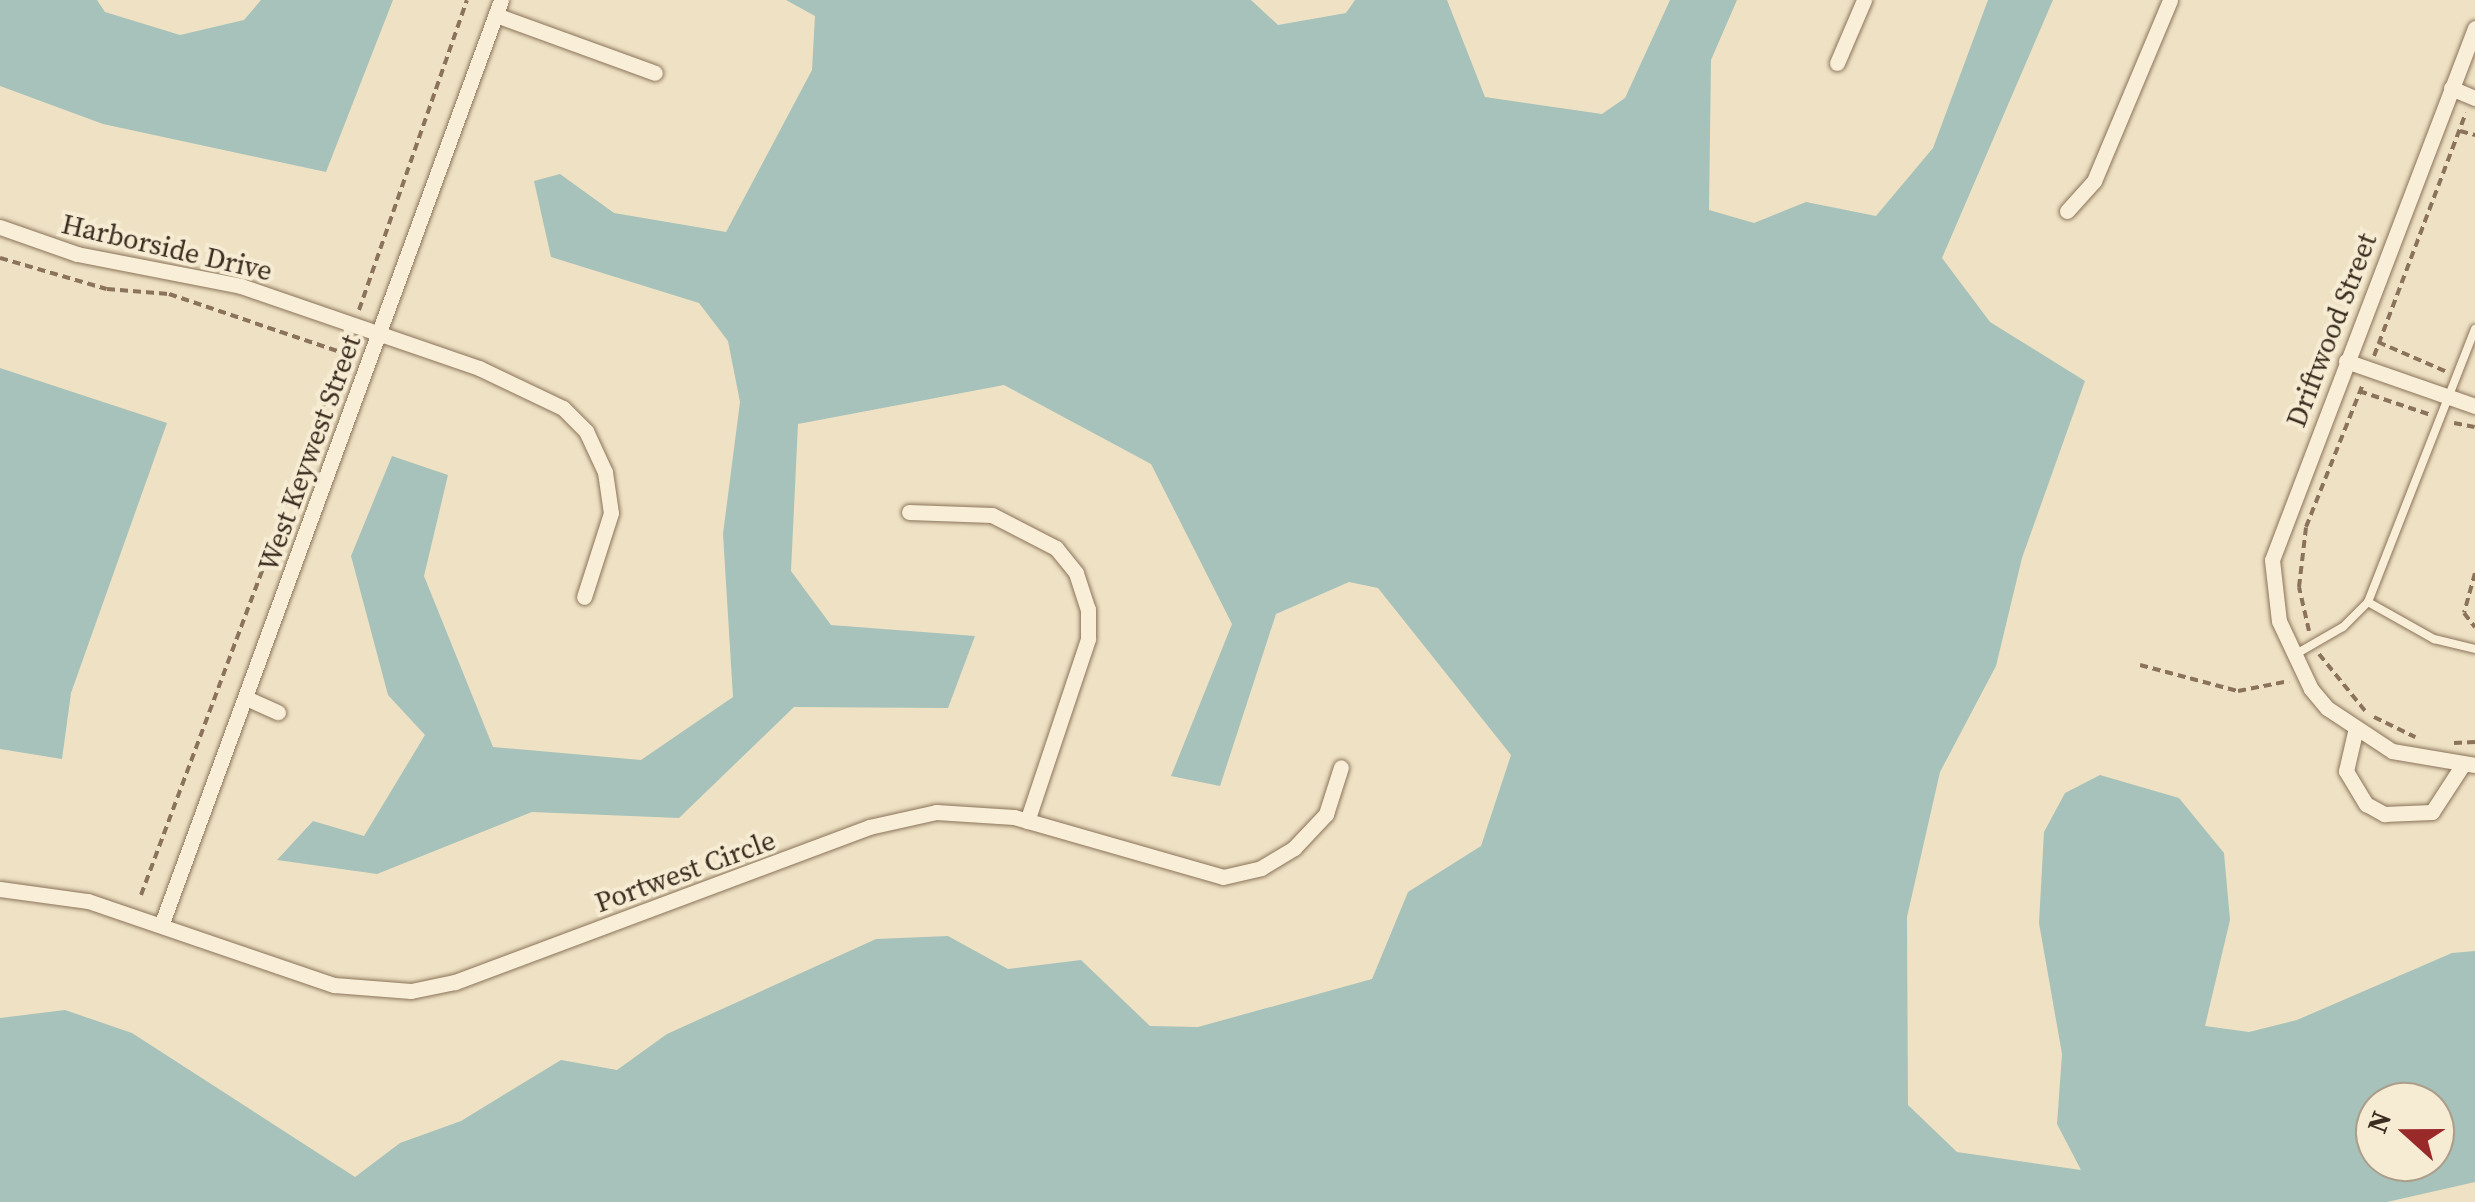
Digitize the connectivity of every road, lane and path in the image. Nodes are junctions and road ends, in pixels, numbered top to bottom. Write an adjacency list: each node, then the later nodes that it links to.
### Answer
1 (467, 0): 15 (path)
2 (1864, 0): 6 (street)
3 (2170, 0): 12 (street)
4 (498, 7): 7 (street); 17 (street, West Keywest Street)
5 (2475, 28): 8 (street, Driftwood Street)
6 (1837, 63)
7 (655, 74)
8 (2452, 88): 9 (street); 20 (street, Driftwood Street)
9 (2474, 98): 10 (path)
10 (2460, 130): 11 (path); 18 (path)
11 (2475, 135)
12 (2067, 211)
13 (0, 227): 15 (street, Harborside Drive)
14 (0, 258): 19 (path)
15 (353, 326): 17 (street, Harborside Drive); 19 (path)
16 (2475, 328): 22 (lane)
17 (379, 334): 30 (street, Harborside Drive); 38 (street, West Keywest Street)
18 (2378, 342): 21 (path); 22 (path)
19 (343, 353): 48 (path)
20 (2346, 360): 21 (street); 35 (street, Driftwood Street)
21 (2370, 370): 23 (path); 24 (street)
22 (2457, 374): 24 (lane)
23 (2360, 391): 26 (path); 33 (path)
24 (2446, 398): 25 (street); 26 (lane)
25 (2475, 406)
26 (2440, 418): 27 (path); 31 (lane)
27 (2475, 427)
28 (909, 512): 46 (street)
29 (2475, 573): 32 (path)
30 (584, 597)
31 (2368, 602): 33 (lane); 34 (lane)
32 (2475, 627)
33 (2314, 644): 35 (lane); 41 (path)
34 (2475, 649)
35 (2292, 656): 40 (street, Driftwood Street)
36 (2140, 666): 37 (path)
37 (2289, 681)
38 (246, 698): 39 (street); 49 (street, West Keywest Street)
39 (278, 712)
40 (2355, 732): 44 (street, Driftwood Street); 44 (street)
41 (2430, 741)
42 (2475, 742): 43 (path)
43 (2440, 744)
44 (2468, 766)
45 (1341, 768): 46 (street, Portwest Circle)
46 (1027, 820): 49 (street, Portwest Circle)
47 (0, 889): 49 (street, Portwest Circle)
48 (141, 895)
49 (162, 923)

